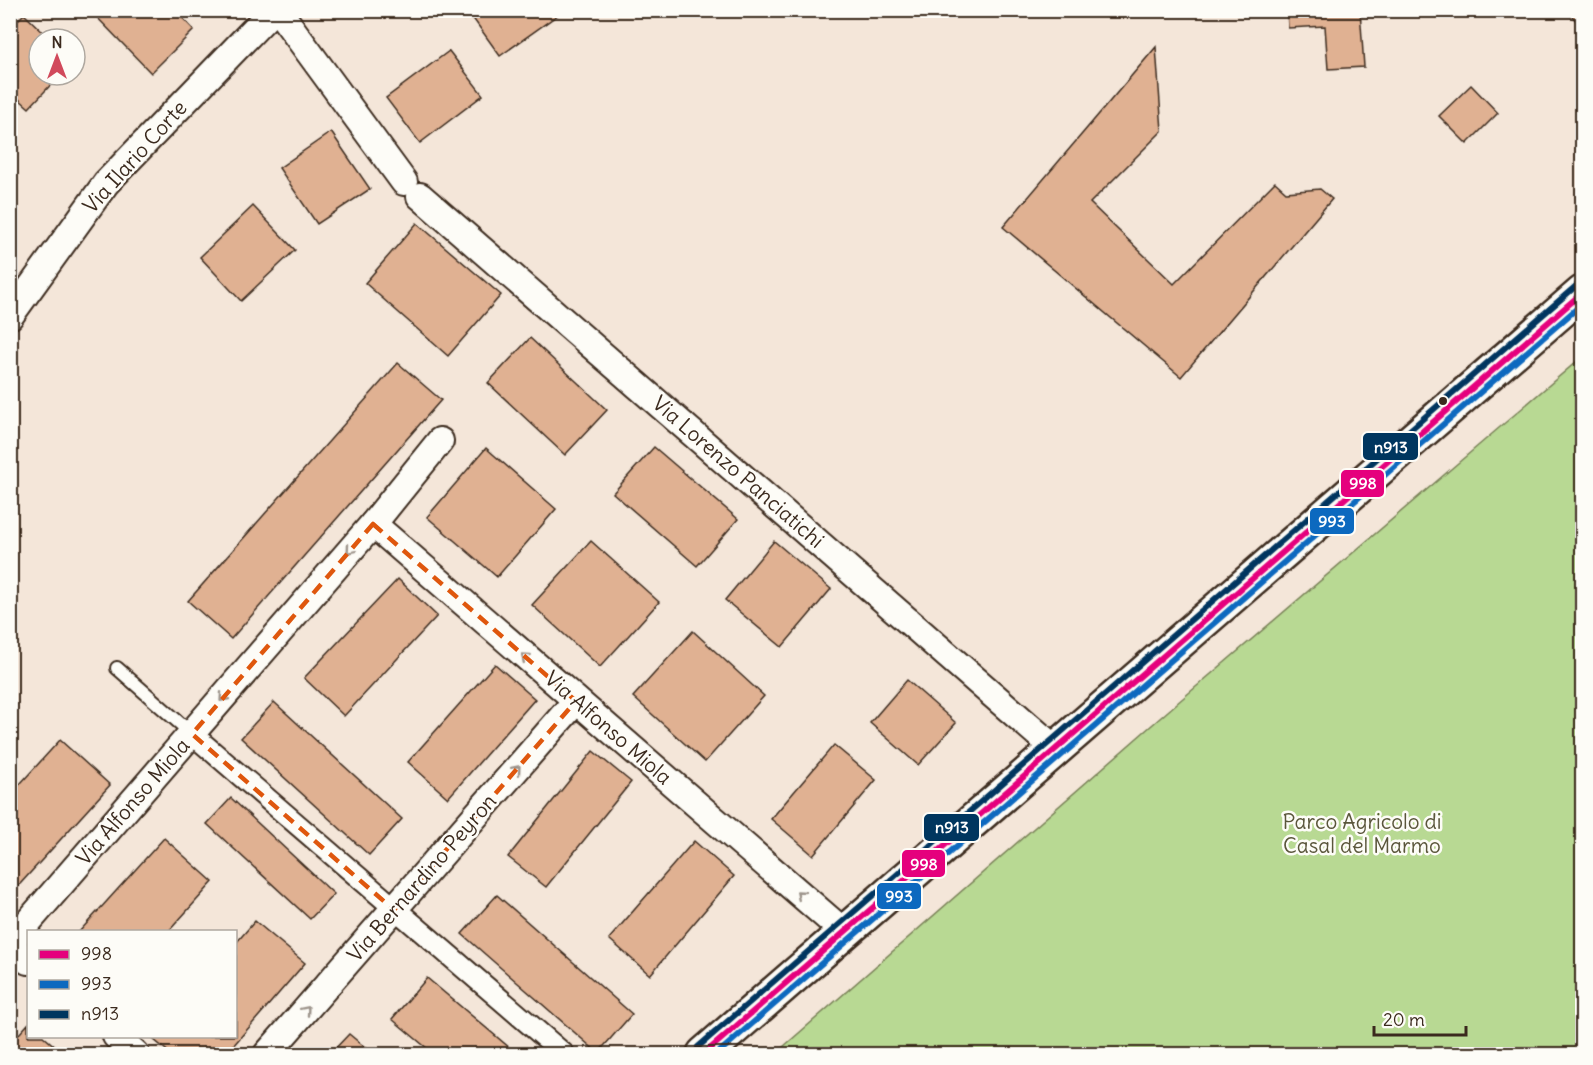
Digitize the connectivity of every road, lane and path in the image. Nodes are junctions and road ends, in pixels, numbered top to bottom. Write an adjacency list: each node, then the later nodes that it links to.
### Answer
1 (276, 10): 3 (street, Via Ilario Corte); 9 (street, Via Lorenzo Panciatichi)
2 (1582, 293): 9 (main road)
3 (10, 316)
4 (440, 441): 5 (street, Via Alfonso Miola)
5 (373, 524): 7 (street, Via Alfonso Miola, one-way to 5); 8 (street, Via Alfonso Miola, one-way to 8)
6 (117, 668): 8 (lane)
7 (576, 701): 10 (street, Via Bernardino Peyron, one-way to 7); 11 (street, Via Alfonso Miola, one-way to 7)
8 (192, 734): 10 (street); 12 (street, Via Alfonso Miola)
9 (1055, 749): 11 (main road)
10 (394, 909): 16 (street, Via Bernardino Peyron, one-way to 10); 17 (street)
11 (844, 932): 18 (main road)
12 (10, 944): 13 (street, Via Alfonso Miola)
13 (27, 960)
14 (118, 1038): 15 (street)
15 (136, 1054)
16 (267, 1054)
17 (564, 1054)
18 (704, 1054)

